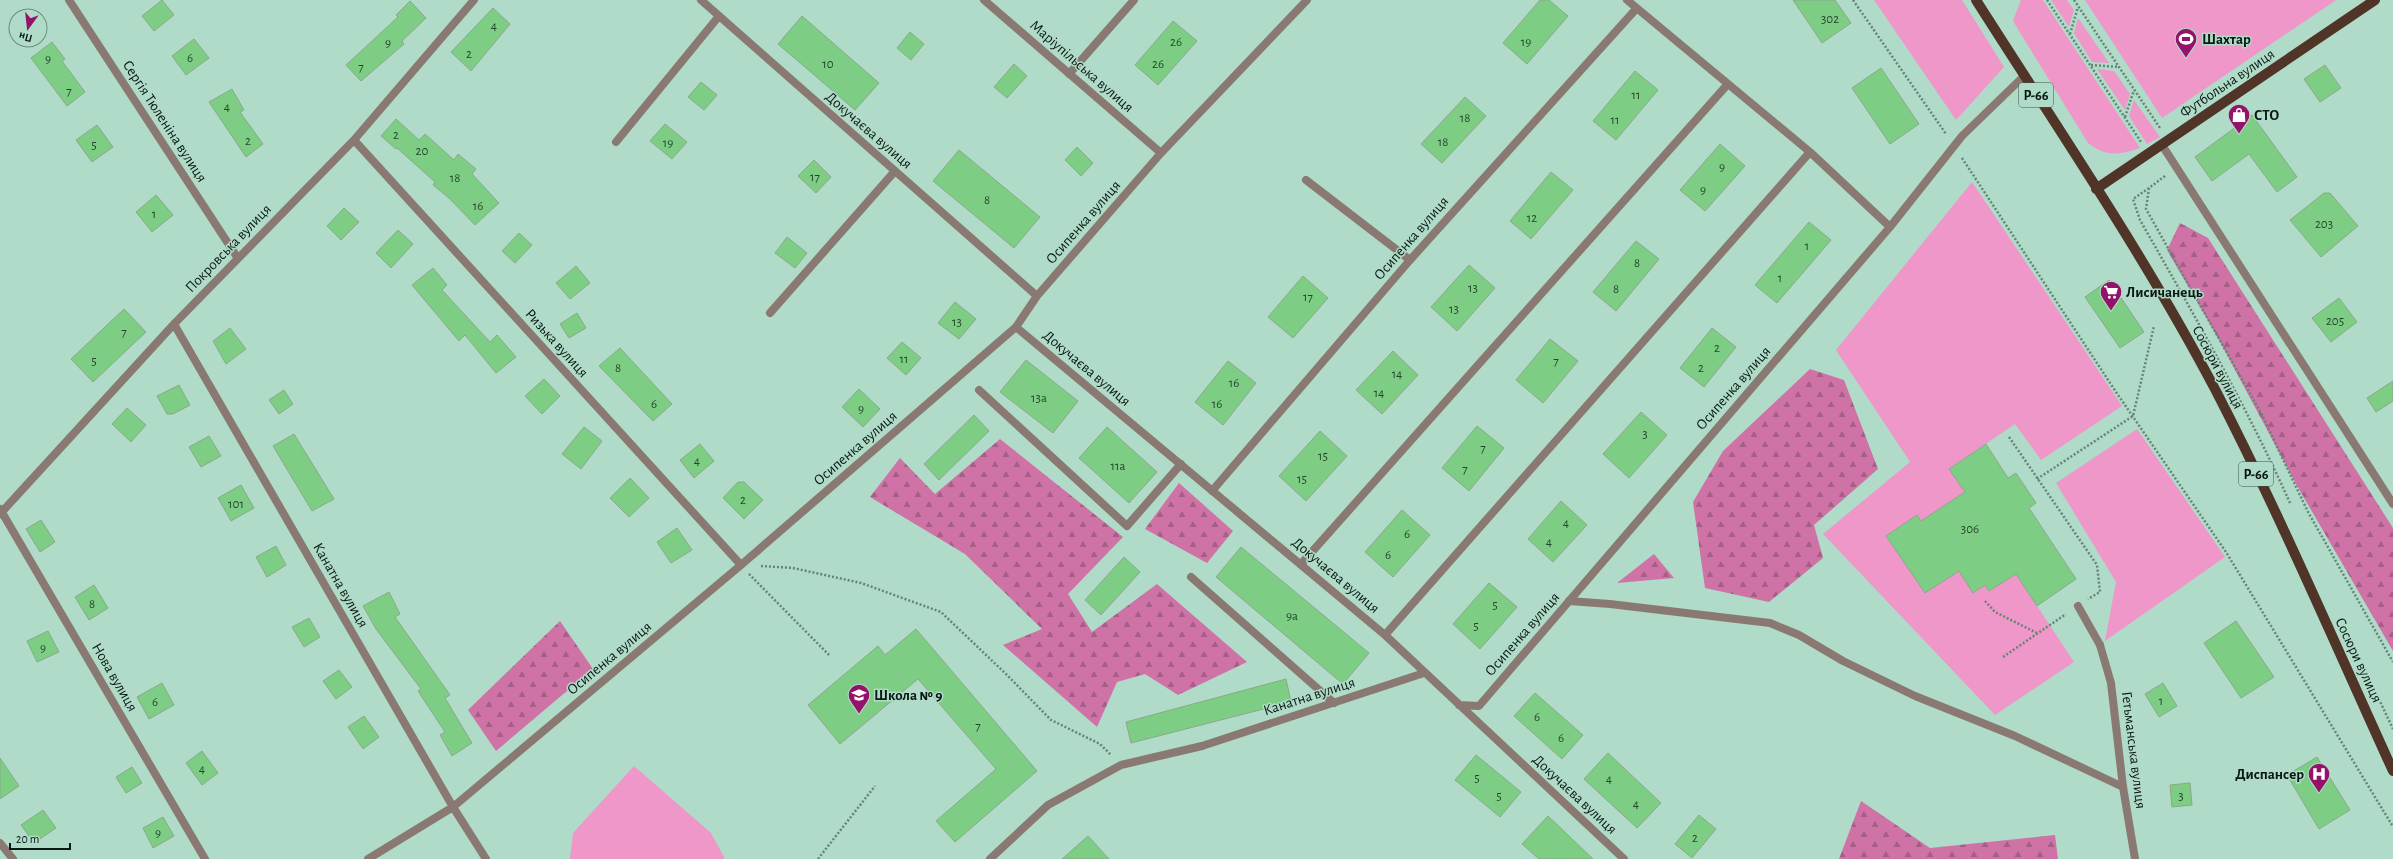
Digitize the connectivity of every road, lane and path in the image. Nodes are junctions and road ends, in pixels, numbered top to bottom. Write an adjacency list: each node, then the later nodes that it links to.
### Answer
1 (69, 0): 36 (street, Сергія Тюленіна вулиця)
2 (474, 0): 24 (street, Покровська вулиця)
3 (701, 0): 15 (street, Докучаєва вулиця)
4 (984, 0): 19 (street, Маріупільська вулиця)
5 (1134, 0): 19 (street)
6 (1307, 0): 29 (street, Осипенка вулиця)
7 (1627, 0): 14 (street)
8 (1853, 0): 27 (path)
9 (1976, 0): 20 (main road, Сосюри вулиця / Р-66)
10 (2048, 0): 16 (path)
11 (2074, 0): 13 (path)
12 (2375, 0): 26 (main road, Футбольна вулиця)
13 (2079, 6): 16 (path); 18 (path)
14 (1636, 8): 21 (street); 37 (street, Осипенка вулиця)
15 (720, 16): 25 (street); 32 (street, Докучаєва вулиця)
16 (2070, 34): 17 (path)
17 (2090, 65): 18 (path); 23 (path)
18 (2119, 68): 22 (path)
19 (1069, 74): 29 (street, Маріупільська вулиця)
20 (2024, 76): 27 (street, Осипенка вулиця); 34 (main road, Сосюри вулиця / Р-66)
21 (1727, 85): 28 (street); 51 (street)
22 (2134, 89): 23 (path); 26 (path)
23 (2125, 117): 30 (path)
24 (354, 140): 36 (street, Покровська вулиця); 52 (street, Ризька вулиця)
25 (616, 142)
26 (2166, 143): 30 (main road, Футбольна вулиця); 31 (street)
27 (1954, 146): 35 (street, Осипенка вулиця); 44 (path)
28 (1810, 152): 35 (street); 58 (street)
29 (1161, 153): 38 (street, Осипенка вулиця)
30 (2149, 154): 34 (main road, Футбольна вулиця)
31 (2177, 168): 49 (street); 61 (path)
32 (894, 170): 38 (street, Докучаєва вулиця); 39 (street)
33 (1306, 180): 37 (street)
34 (2096, 189): 66 (main road, Сосюри вулиця / Р-66)
35 (1890, 227): 54 (street, Осипенка вулиця)
36 (237, 257): 40 (street, Покровська вулиця)
37 (1410, 260): 48 (street, Осипенка вулиця)
38 (1037, 296): 42 (street, Осипенка вулиця)
39 (770, 313)
40 (174, 324): 50 (street, Покровська вулиця); 69 (street, Канатна вулиця)
41 (2154, 326): 44 (path)
42 (1016, 328): 46 (street, Докучаєва вулиця); 52 (street, Осипенка вулиця)
43 (978, 390): 46 (street)
44 (2133, 416): 47 (path); 70 (path)
45 (2009, 437): 47 (path)
46 (1181, 464): 48 (street, Докучаєва вулиця)
47 (2037, 479): 56 (path)
48 (1212, 491): 51 (street, Докучаєва вулиця)
49 (2393, 504)
50 (1, 511): 73 (street, Нова вулиця)
51 (1302, 563): 58 (street, Докучаєва вулиця)
52 (741, 565): 59 (path); 65 (path); 69 (street, Осипенка вулиця)
53 (1191, 577): 63 (street)
54 (1569, 601): 64 (street, Осипенка вулиця); 68 (street)
55 (1985, 601): 57 (path)
56 (2078, 606): 57 (path); 68 (street, Гетьманська вулиця)
57 (2038, 633): 60 (path)
58 (1385, 635): 62 (street, Докучаєва вулиця)
59 (829, 655)
60 (2003, 657)
61 (2393, 662)
62 (1424, 673): 63 (street, Канатна вулиця); 64 (street, Докучаєва вулиця)
63 (1334, 703): 65 (street, Канатна вулиця)
64 (1458, 705): 78 (street, Докучаєва вулиця)
65 (1121, 765): 77 (street, Канатна вулиця)
66 (2393, 771)
67 (875, 786): 76 (path)
68 (2123, 787): 79 (street, Гетьманська вулиця)
69 (453, 807): 74 (street, Осипенка вулиця); 75 (street, Канатна вулиця)
70 (2392, 825)
71 (0, 842): 72 (street)
72 (13, 859)
73 (205, 859)
74 (368, 859)
75 (486, 859)
76 (818, 859)
77 (990, 859)
78 (1624, 859)
79 (2135, 859)

